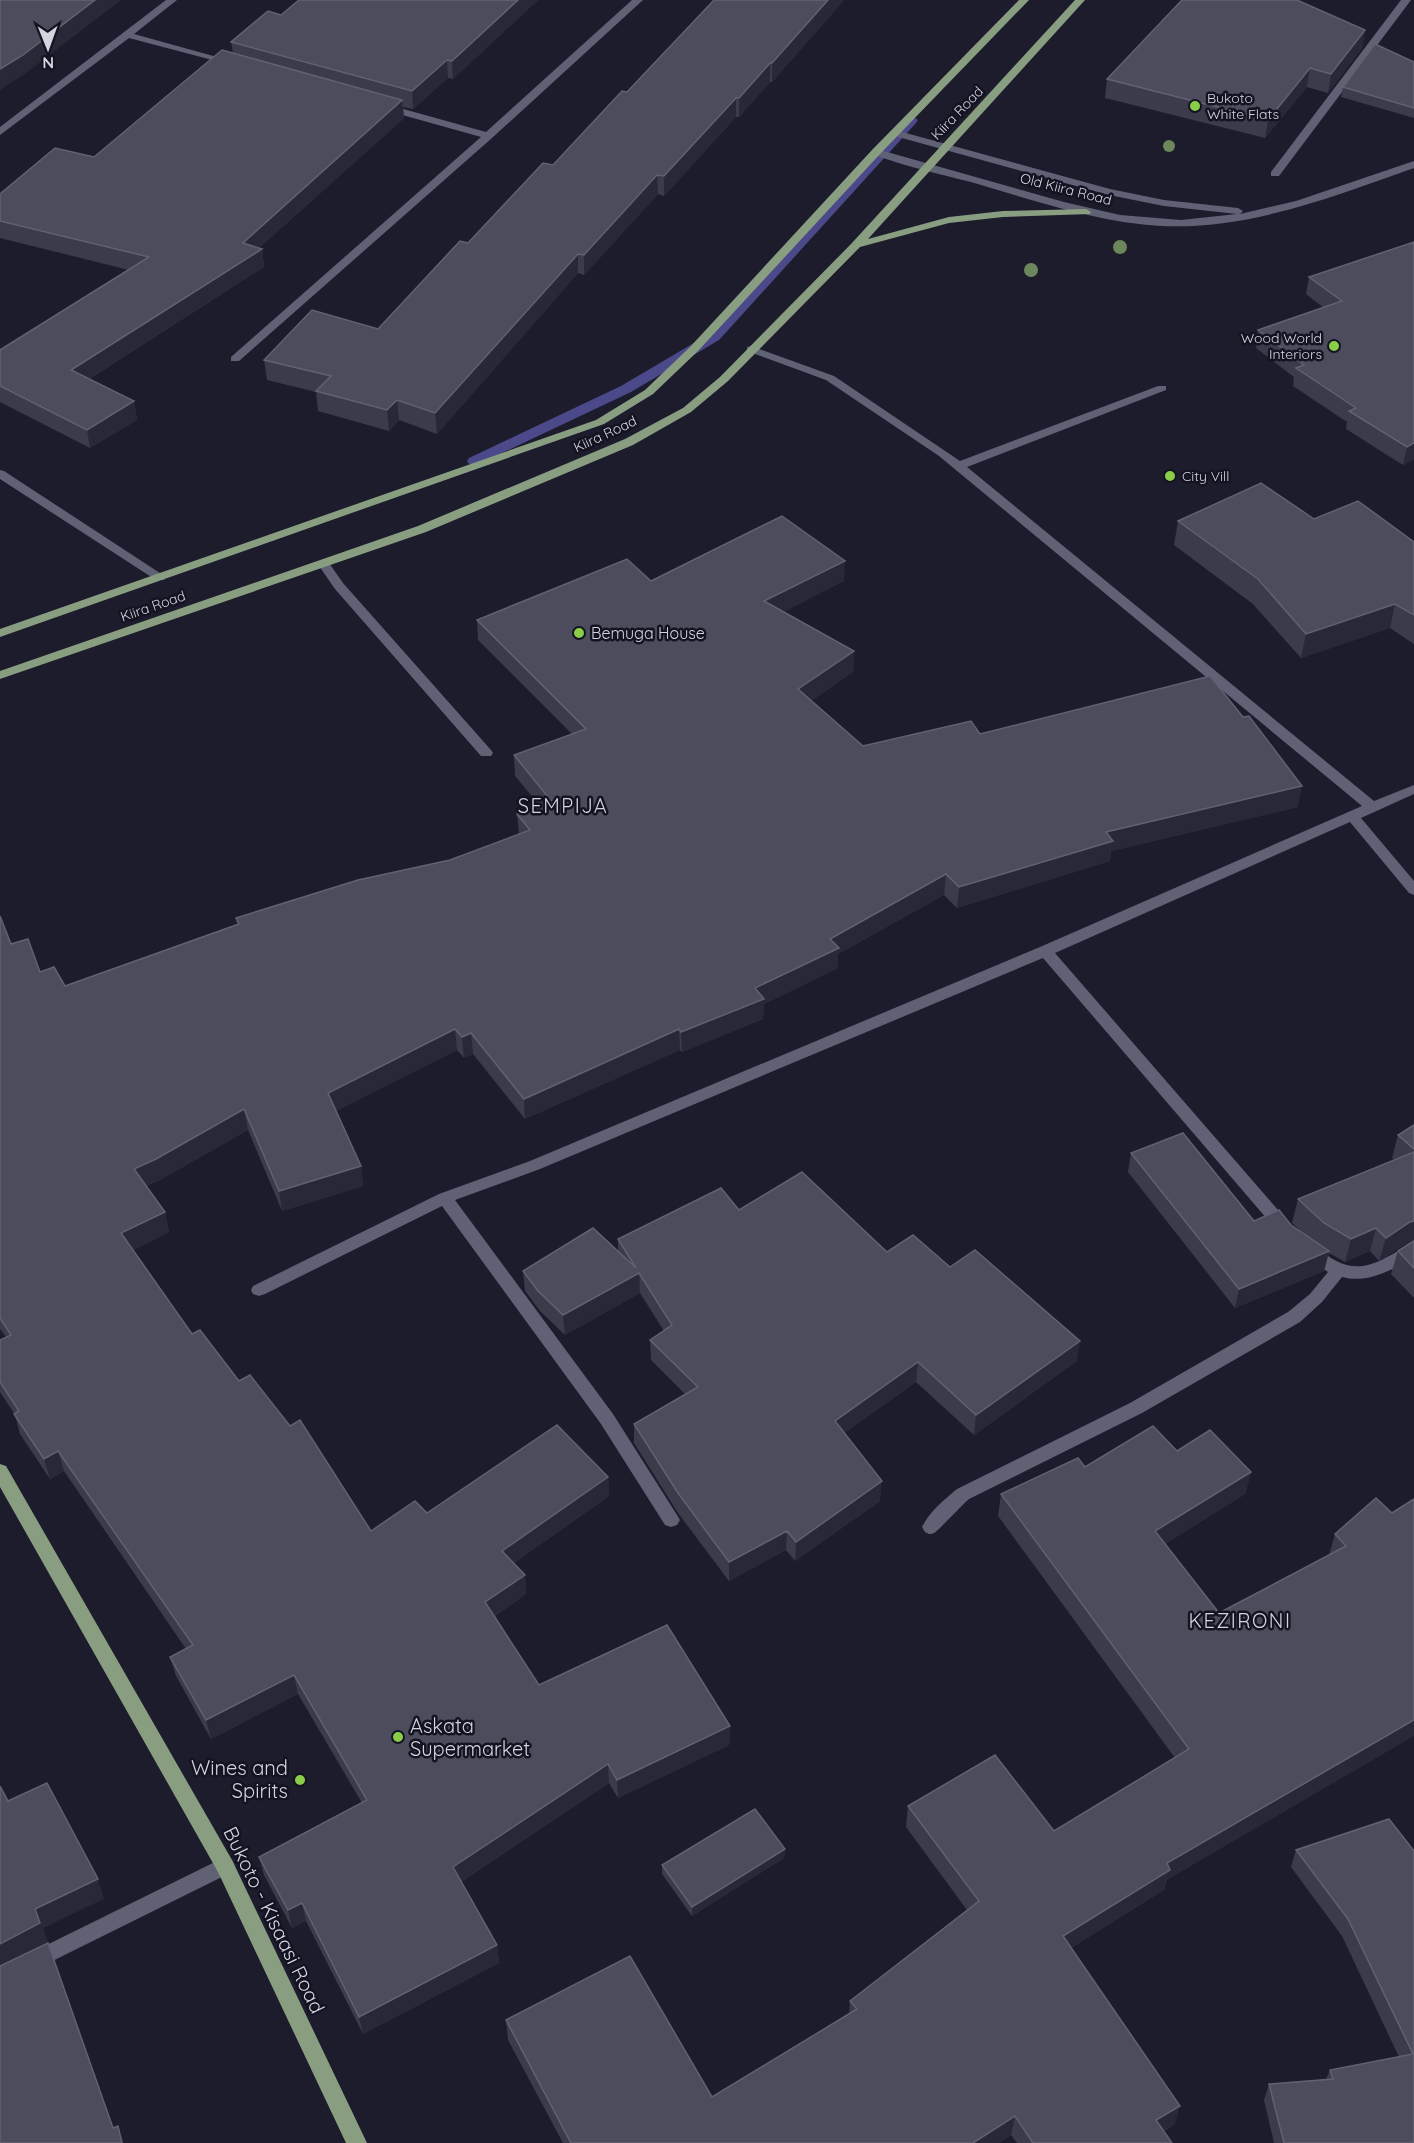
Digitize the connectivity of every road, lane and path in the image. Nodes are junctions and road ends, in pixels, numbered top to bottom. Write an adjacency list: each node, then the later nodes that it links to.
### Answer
1 (172, 0): 6 (street)
2 (638, 0): 11 (street)
3 (1024, 0): 10 (main road, Kiira Road)
4 (1080, 0): 12 (main road, Kiira Road)
5 (1406, 0): 16 (street)
6 (125, 33): 7 (street); 9 (street)
7 (239, 66)
8 (375, 104): 11 (street)
9 (0, 132)
10 (895, 133): 12 (street, Old Kiira Road); 13 (main road, Kiira Road)
11 (488, 136): 21 (street)
12 (945, 147): 15 (main road, Kiira Road); 18 (street, Old Kiira Road)
13 (876, 152): 15 (street, Old Kiira Road); 26 (main road, Kiira Road)
14 (1414, 164): 18 (street, Old Kiira Road)
15 (927, 166): 17 (street, Old Kiira Road); 19 (main road, Kiira Road)
16 (1275, 174)
17 (1086, 212): 18 (street, Old Kiira Road); 19 (main road)
18 (1253, 213)
19 (855, 246): 20 (main road, Kiira Road)
20 (752, 349): 23 (street); 25 (main road, Kiira Road)
21 (235, 359)
22 (1162, 388): 23 (street)
23 (959, 466): 31 (street)
24 (0, 474): 26 (street)
25 (323, 563): 28 (main road, Kiira Road); 29 (street)
26 (160, 577): 27 (main road, Kiira Road)
27 (0, 633)
28 (0, 675)
29 (486, 753)
30 (1414, 789): 31 (street)
31 (1373, 808): 32 (street)
32 (1353, 817): 33 (street); 34 (street)
33 (1414, 890)
34 (1045, 951): 35 (street); 37 (street)
35 (446, 1198): 38 (street); 40 (street)
36 (1414, 1249): 37 (street)
37 (1339, 1269): 41 (street)
38 (259, 1290)
39 (0, 1471): 42 (main road, Bukoto - Kisaasi Road)
40 (671, 1520)
41 (931, 1527)
42 (225, 1866): 43 (street); 44 (main road, Bukoto - Kisaasi Road)
43 (0, 1978)
44 (357, 2143)

